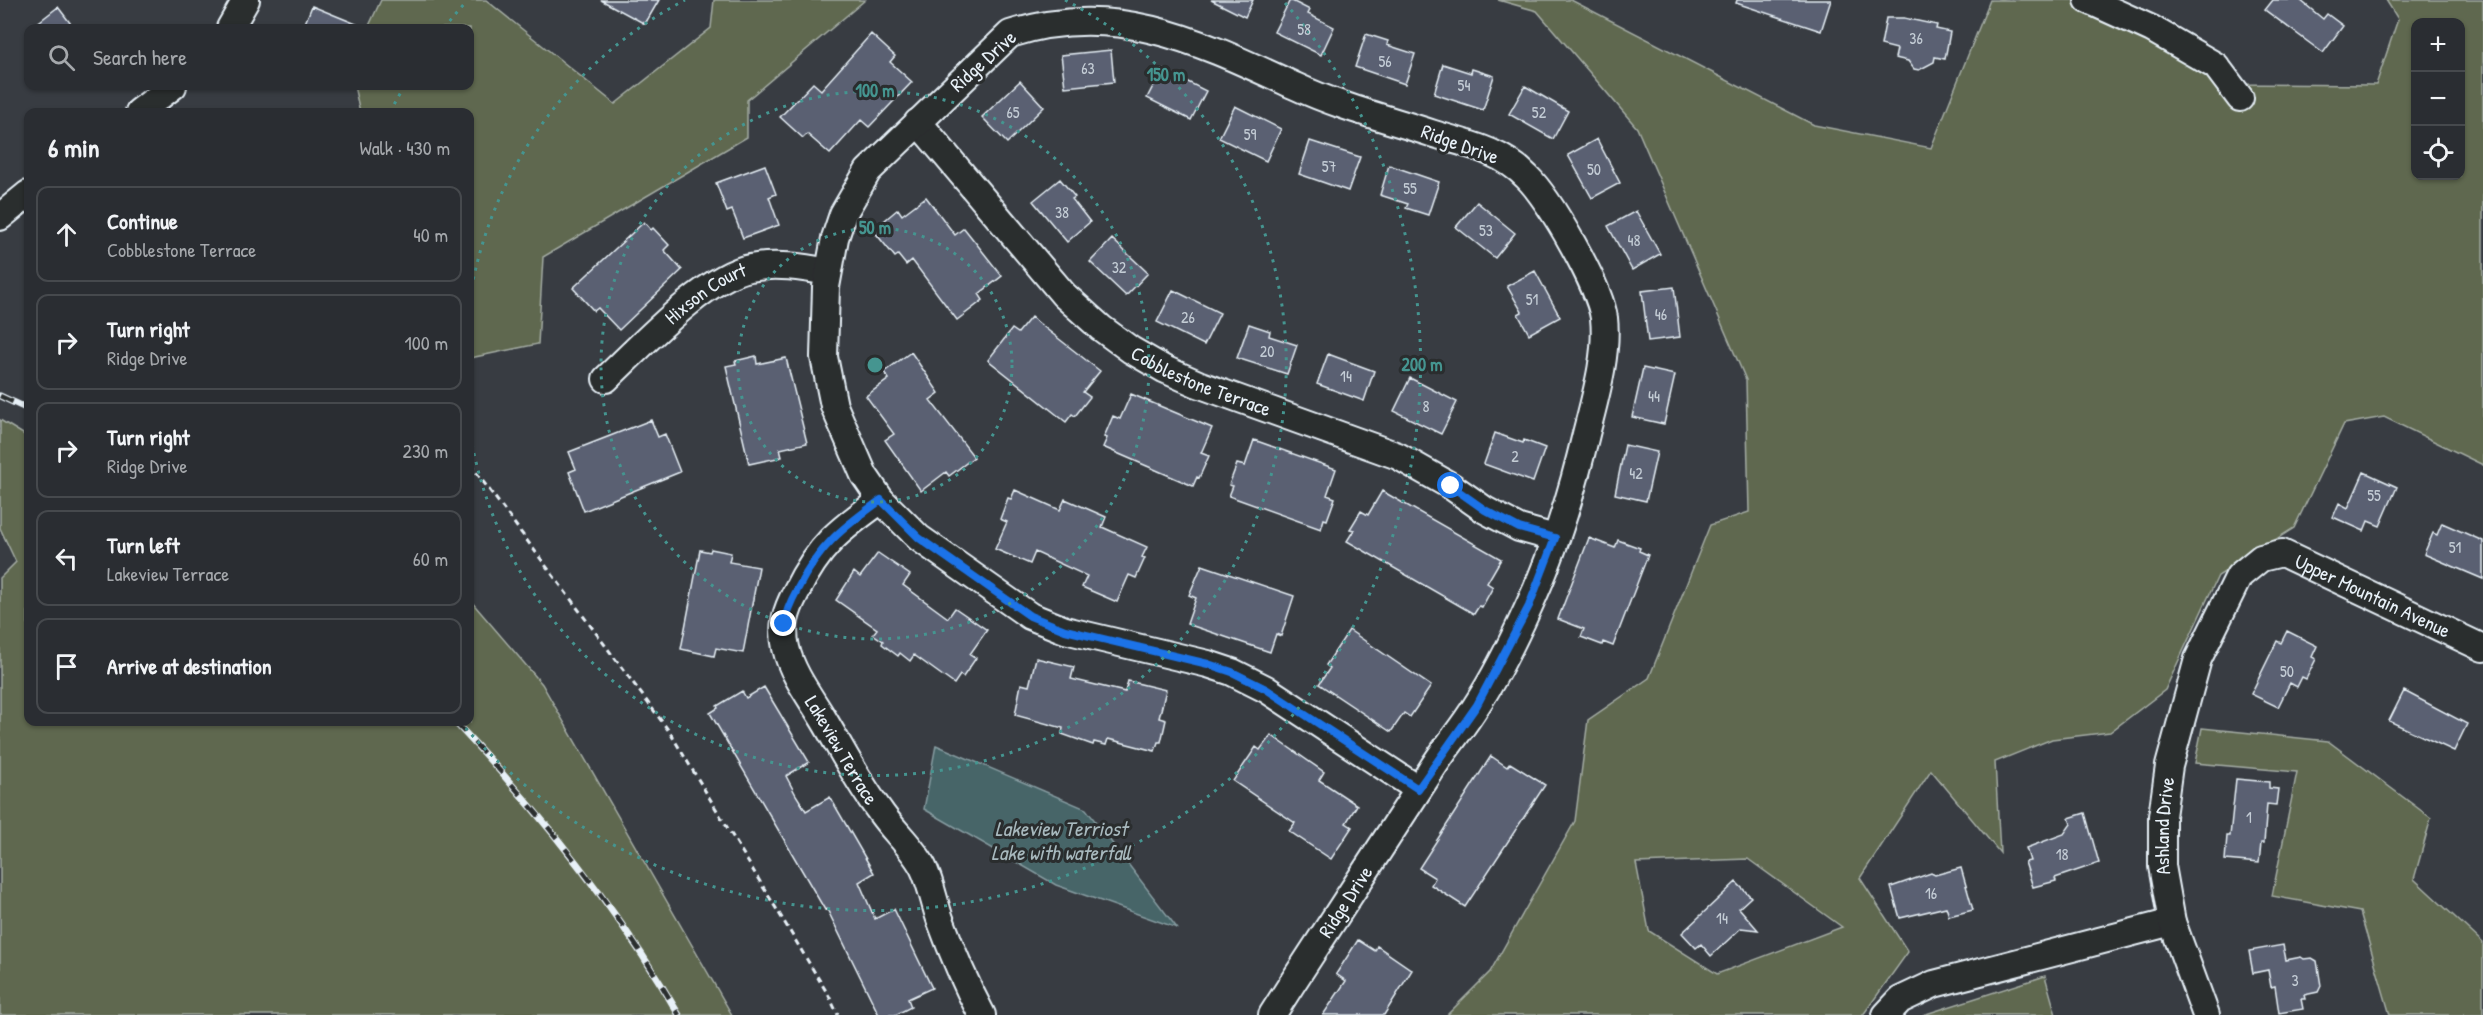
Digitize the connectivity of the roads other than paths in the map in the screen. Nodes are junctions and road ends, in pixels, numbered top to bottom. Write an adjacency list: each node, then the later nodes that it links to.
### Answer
1 (246, 0): 3 (street)
2 (2088, 0): 5 (street)
3 (232, 24)
4 (167, 90): 6 (street)
5 (2240, 98)
6 (144, 108)
7 (918, 122): 8 (street, Ridge Drive); 11 (street, Cobblestone Terrace); 11 (street, Ridge Drive)
8 (828, 272): 9 (street, Hixson Court); 10 (street, Ridge Drive)
9 (606, 379)
10 (881, 500): 14 (street, Ridge Drive); 16 (street, Lakeview Terrace)
11 (1555, 538): 14 (street, Ridge Drive)
12 (2261, 558): 13 (street, Upper Mountain Avenue); 15 (street, Ashland Drive)
13 (2483, 648)
14 (1418, 789): 17 (street, Ridge Drive)
15 (2172, 922): 18 (street); 19 (street, Ashland Drive)
16 (982, 1015)
17 (1272, 1015)
18 (1886, 1015)
19 (2206, 1015)

